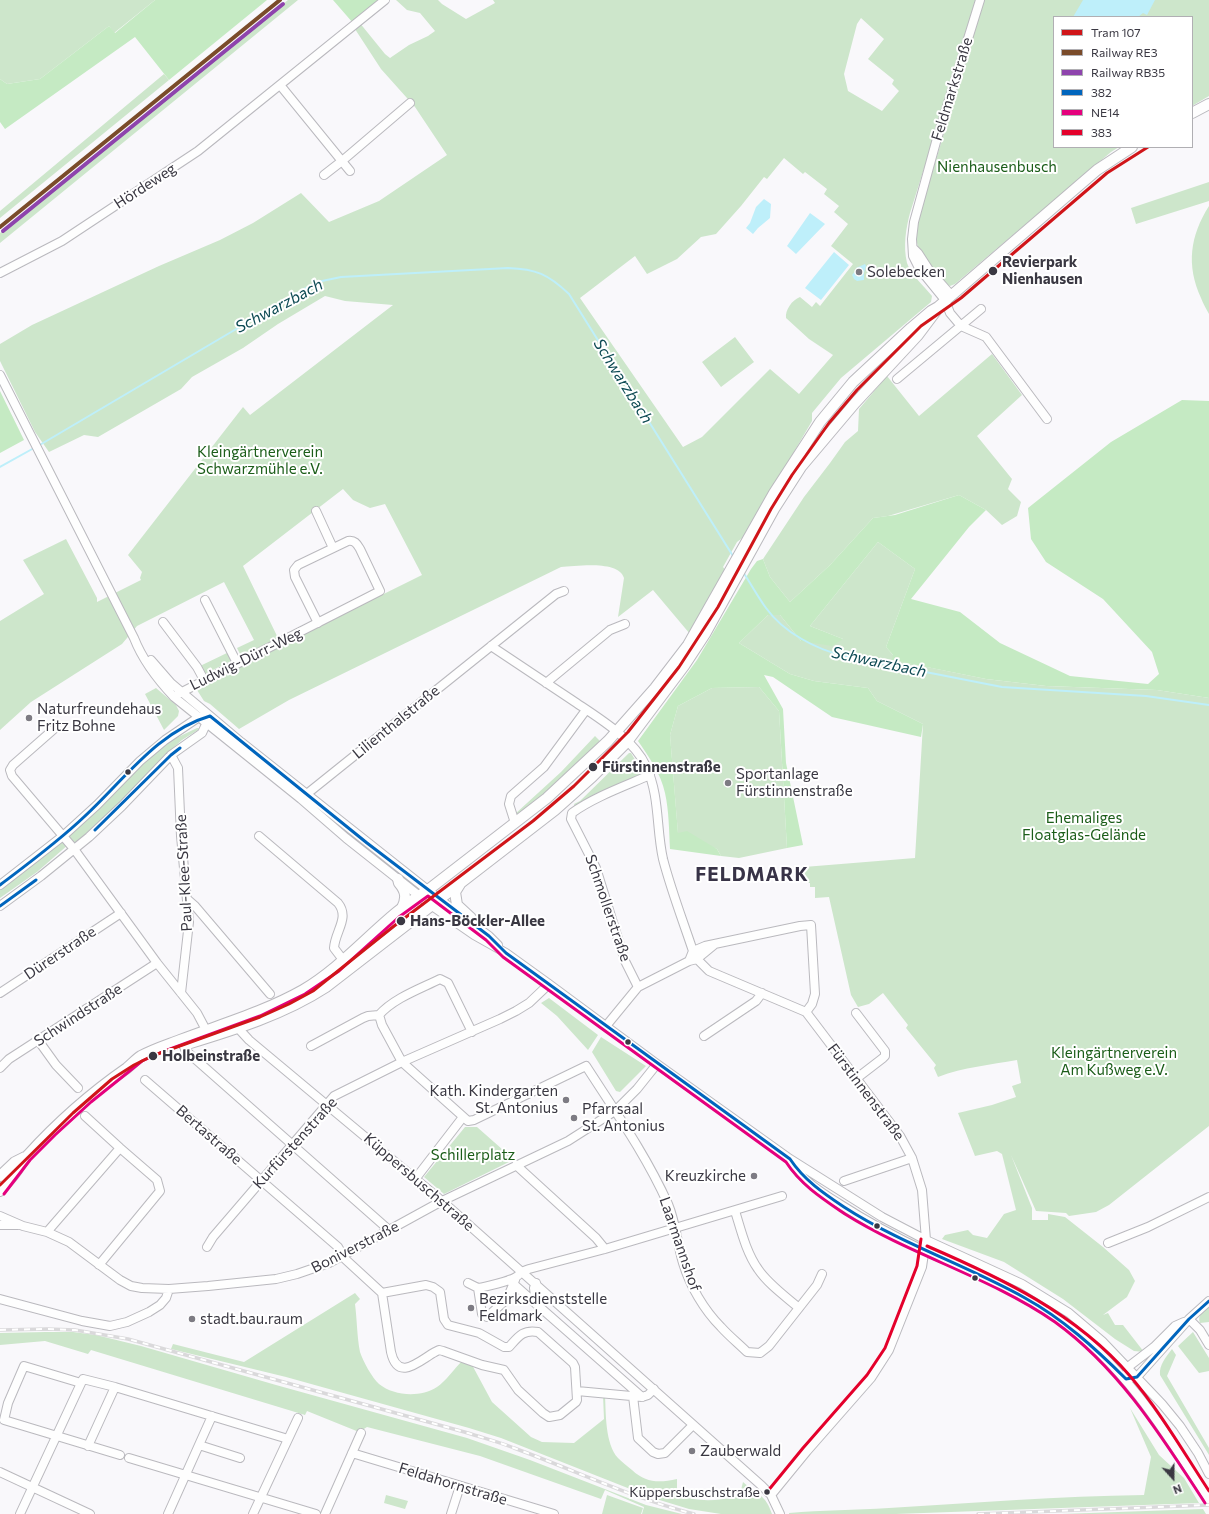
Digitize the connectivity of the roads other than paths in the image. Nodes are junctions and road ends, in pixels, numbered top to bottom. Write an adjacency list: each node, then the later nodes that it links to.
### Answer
1 (385, 0): 3 (street, Hördeweg)
2 (980, 0): 12 (street, Feldmarkstraße)
3 (280, 85): 8 (street); 11 (street, Hördeweg)
4 (410, 103): 8 (street)
5 (1209, 104): 6 (main road)
6 (1193, 112)
7 (1130, 148): 12 (main road)
8 (342, 161): 9 (street); 10 (street)
9 (350, 171)
10 (324, 175)
11 (0, 273)
12 (944, 301): 14 (street, Feldmarkstraße); 20 (main road); 20 (main road)
13 (980, 310): 14 (street)
14 (961, 326): 16 (street); 17 (street)
15 (0, 375): 31 (street)
16 (897, 379)
17 (1047, 419)
18 (316, 511): 19 (street)
19 (333, 548): 25 (street, Ludwig-Dürr-Weg); 25 (street, Ludwig-Dürr-Weg)
20 (743, 556): 21 (main road)
21 (736, 571): 36 (main road); 37 (main road)
22 (564, 591): 27 (street, Lilienthalstraße)
23 (205, 600): 28 (street)
24 (163, 622): 29 (street)
25 (318, 623): 28 (street, Ludwig-Dürr-Weg)
26 (625, 624): 30 (street)
27 (491, 646): 30 (street); 40 (street, Lilienthalstraße)
28 (237, 663): 29 (street, Ludwig-Dürr-Weg)
29 (204, 680): 31 (street, Ludwig-Dürr-Weg)
30 (546, 683): 32 (street)
31 (177, 694): 33 (street); 34 (street)
32 (586, 710): 36 (street); 41 (street)
33 (199, 717): 34 (street); 42 (street)
34 (208, 720): 38 (street); 40 (street)
35 (54, 729): 42 (street)
36 (616, 731): 37 (street, Fürstinnenstraße); 41 (main road)
37 (627, 742): 39 (street, Fürstinnenstraße); 46 (main road)
38 (171, 755): 44 (street); 49 (street, Paul-Klee-Straße)
39 (650, 775): 56 (street, Fürstinnenstraße); 64 (street, Schmollerstraße)
40 (303, 796): 45 (street); 48 (street)
41 (515, 823): 48 (main road)
42 (63, 836): 44 (street); 47 (street)
43 (259, 836): 58 (street)
44 (74, 850): 51 (street); 53 (street)
45 (398, 879): 48 (street); 52 (main road)
46 (460, 883): 50 (main road); 54 (main road)
47 (0, 884)
48 (423, 892): 50 (street); 52 (main road)
49 (187, 899): 66 (street, Paul-Klee-Straße); 68 (street)
50 (436, 903): 54 (street); 57 (street); 62 (main road)
51 (0, 906)
52 (402, 908): 58 (main road)
53 (121, 913): 61 (street); 65 (street, Dürerstraße)
54 (472, 923): 57 (street)
55 (714, 944): 56 (street); 60 (street); 69 (street)
56 (693, 951): 59 (street); 60 (street, Fürstinnenstraße)
57 (506, 953): 63 (street)
58 (343, 959): 62 (street); 72 (main road)
59 (689, 960): 60 (street); 64 (street)
60 (698, 960): 67 (street, Fürstinnenstraße)
61 (157, 963): 66 (street); 77 (street, Schwindstraße)
62 (350, 969): 72 (main road)
63 (549, 984): 73 (street); 75 (street, Kurfürstenstraße)
64 (638, 988): 73 (street)
65 (0, 993)
66 (181, 993): 74 (street)
67 (762, 993): 69 (street, Fürstinnenstraße); 76 (street)
68 (270, 994)
69 (806, 1012): 84 (street, Fürstinnenstraße)
70 (856, 1013): 84 (street)
71 (379, 1015): 75 (street); 78 (street); 80 (street)
72 (236, 1024): 74 (main road); 82 (main road); 87 (street, Küppersbuschstraße)
73 (606, 1026): 81 (street)
74 (206, 1030): 82 (main road)
75 (472, 1032): 80 (street, Kurfürstenstraße)
76 (704, 1036)
77 (38, 1040): 83 (street, Schwindstraße); 86 (street)
78 (311, 1046)
79 (185, 1050): 91 (street)
80 (402, 1062): 87 (street, Kurfürstenstraße); 90 (street)
81 (657, 1064): 88 (street, Boniverstraße); 95 (street)
82 (129, 1066): 93 (main road)
83 (0, 1068)
84 (857, 1078): 94 (street, Fürstinnenstraße)
85 (145, 1080): 100 (street, Bertastraße)
86 (78, 1088)
87 (327, 1104): 91 (street, Kurfürstenstraße); 98 (street, Küppersbuschstraße)
88 (616, 1111): 90 (street, Laarmannshof); 96 (street, Boniverstraße); 109 (street, Laarmannshof)
89 (85, 1116): 92 (street)
90 (463, 1117): 98 (street)
91 (291, 1144): 100 (street, Kurfürstenstraße); 110 (street)
92 (120, 1148): 111 (street); 118 (street)
93 (26, 1156): 97 (main road); 103 (main road)
94 (912, 1158): 101 (street); 112 (street, Fürstinnenstraße)
95 (790, 1160): 99 (street); 102 (street)
96 (516, 1165): 106 (street, Boniverstraße); 115 (street)
97 (0, 1176)
98 (416, 1178): 106 (street, Küppersbuschstraße)
99 (820, 1179): 102 (street); 112 (street)
100 (261, 1180): 114 (street, Kurfürstenstraße); 117 (street, Bertastraße)
101 (844, 1181)
102 (815, 1187): 116 (street)
103 (0, 1191)
104 (782, 1196): 107 (street)
105 (1209, 1197): 113 (street)
106 (442, 1201): 110 (street, Boniverstraße); 120 (street, Küppersbuschstraße)
107 (735, 1210): 109 (street); 129 (street)
108 (0, 1220): 111 (street, Boniverstraße)
109 (676, 1228): 115 (street); 129 (street, Laarmannshof)
110 (389, 1230): 117 (street, Boniverstraße)
111 (47, 1232): 118 (street, Boniverstraße)
112 (926, 1240): 116 (street, Fürstinnenstraße); 134 (street)
113 (1108, 1243)
114 (207, 1247)
115 (605, 1249): 120 (street)
116 (925, 1251): 136 (street); 160 (street, Fürstinnenstraße)
117 (343, 1256): 124 (street, Boniverstraße); 125 (street, Bertastraße)
118 (99, 1265): 124 (street, Boniverstraße)
119 (822, 1274): 129 (street, Laarmannshof)
120 (515, 1278): 122 (street, Küppersbuschstraße); 123 (street); 123 (street); 128 (street, Küppersbuschstraße)
121 (468, 1283): 123 (street)
122 (536, 1283): 128 (street); 131 (street, Küppersbuschstraße)
123 (478, 1288)
124 (169, 1289): 126 (street)
125 (382, 1293): 140 (street); 140 (street)
126 (0, 1299)
127 (1209, 1301): 130 (street)
128 (536, 1304): 133 (street, Küppersbuschstraße)
129 (799, 1308)
130 (1189, 1319): 132 (street); 134 (street); 135 (street)
131 (603, 1344): 133 (street); 139 (street, Küppersbuschstraße)
132 (1209, 1345)
133 (594, 1354): 142 (street, Küppersbuschstraße)
134 (1128, 1367): 135 (street); 136 (street)
135 (1137, 1377): 136 (street); 156 (street)
136 (1126, 1379): 162 (street)
137 (81, 1383): 138 (street); 147 (street); 147 (street)
138 (115, 1387): 143 (street); 150 (street)
139 (654, 1389): 142 (street); 145 (street, Küppersbuschstraße)
140 (577, 1391): 141 (street)
141 (633, 1396): 142 (street); 145 (street)
142 (642, 1397)
143 (212, 1416): 148 (street); 149 (street)
144 (298, 1418): 148 (street)
145 (693, 1425): 160 (street, Küppersbuschstraße)
146 (361, 1433): 151 (street)
147 (57, 1436): 150 (street); 159 (street)
148 (288, 1439): 161 (street)
149 (199, 1445): 154 (street); 157 (street)
150 (88, 1446): 152 (street)
151 (352, 1453): 158 (street, Feldahornstraße); 168 (street)
152 (120, 1455)
153 (129, 1458): 157 (street)
154 (240, 1458)
155 (0, 1472): 159 (street)
156 (1209, 1474)
157 (186, 1475): 161 (street); 165 (street)
158 (460, 1486): 169 (street); 170 (street, Feldahornstraße)
159 (32, 1488): 163 (street); 164 (street)
160 (771, 1495): 171 (street, Küppersbuschstraße)
161 (261, 1498): 166 (street); 167 (street)
162 (1209, 1500)
163 (85, 1513)
164 (20, 1514)
165 (168, 1514)
166 (253, 1514)
167 (316, 1514)
168 (325, 1514)
169 (451, 1514)
170 (554, 1514)
171 (780, 1514)

